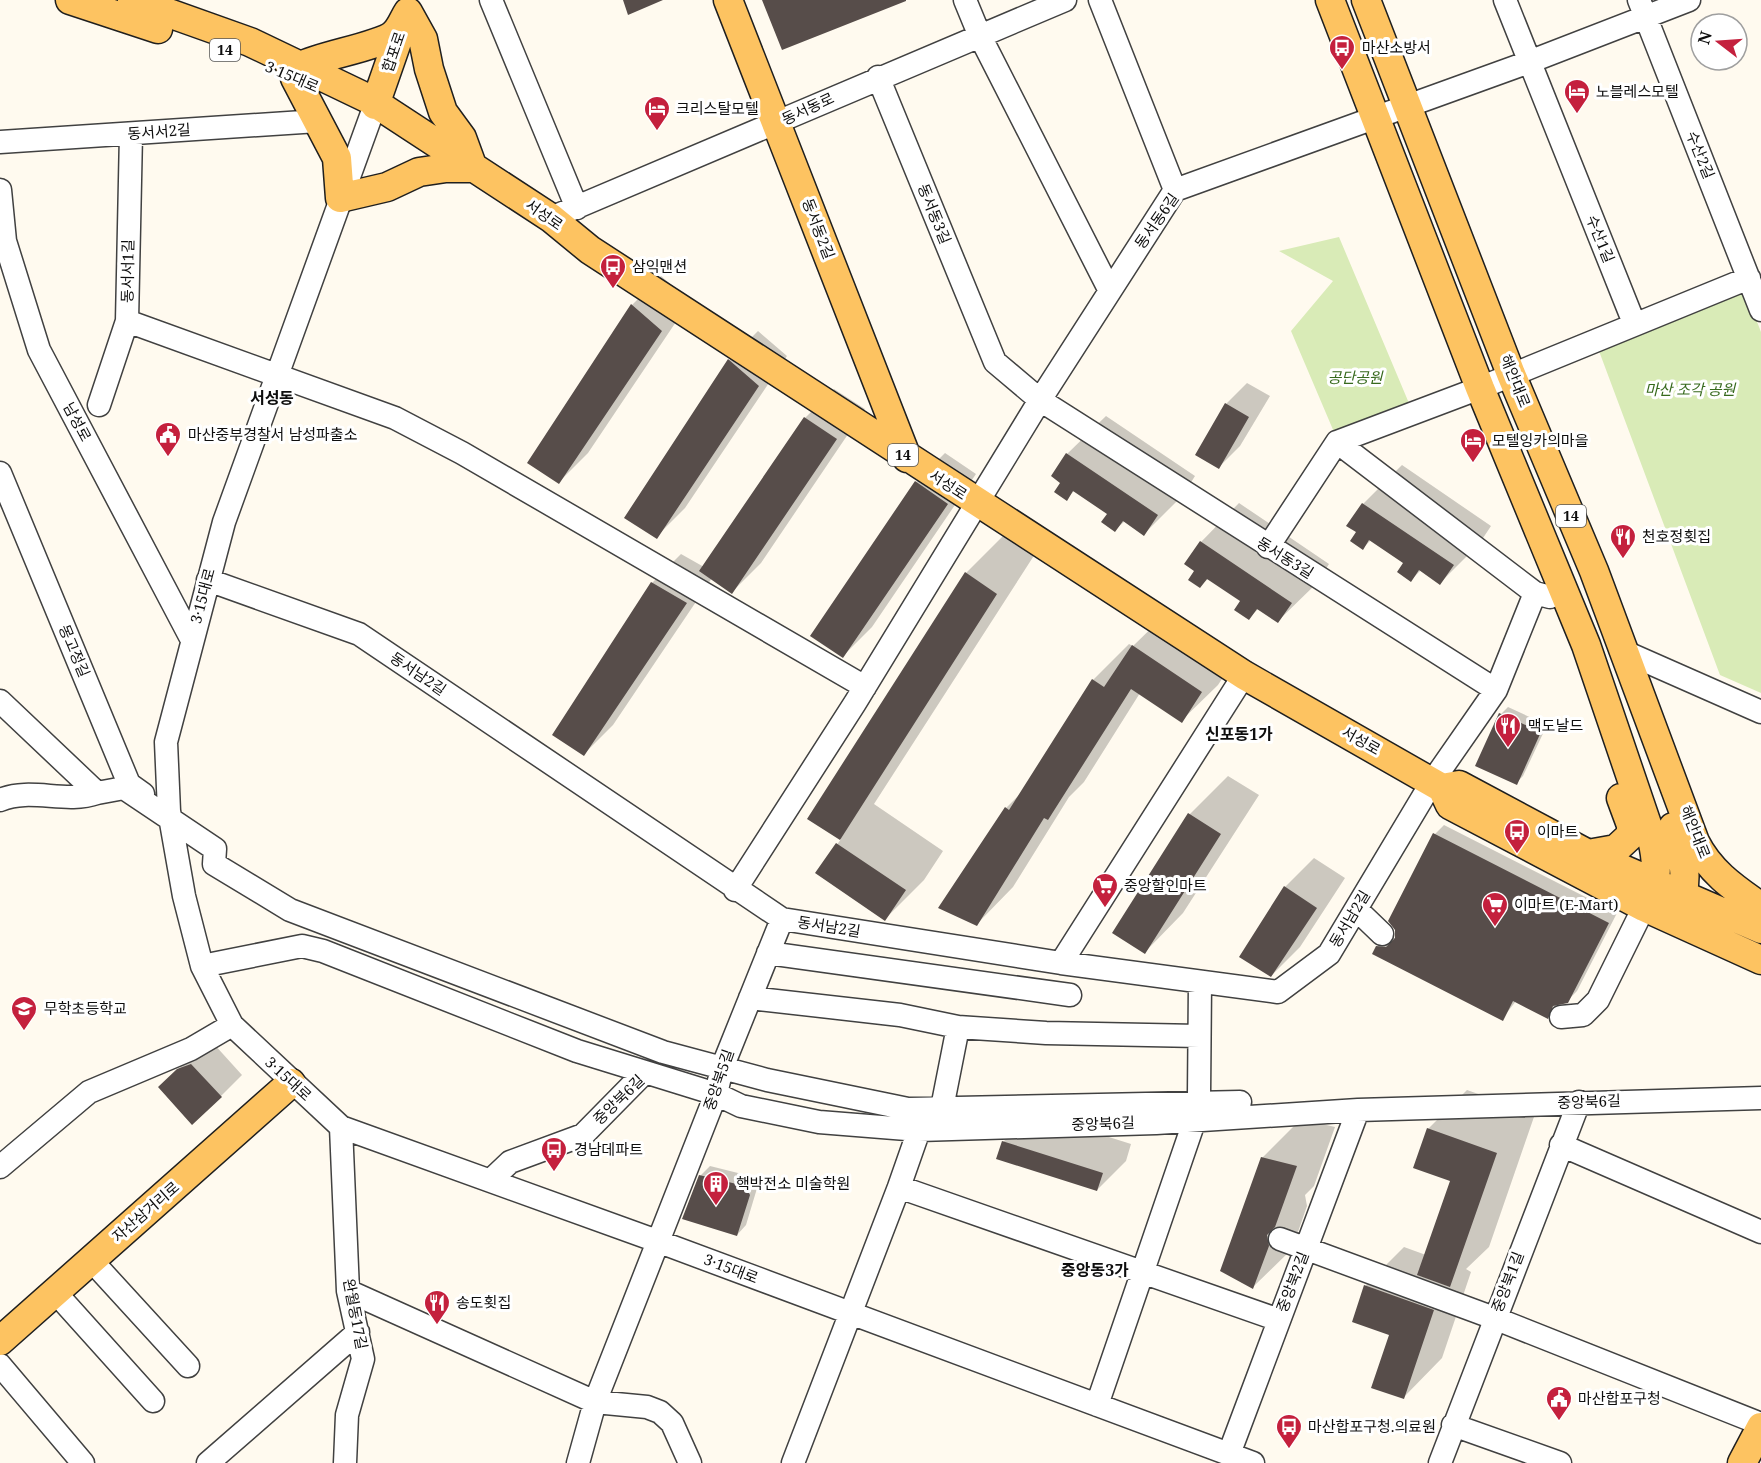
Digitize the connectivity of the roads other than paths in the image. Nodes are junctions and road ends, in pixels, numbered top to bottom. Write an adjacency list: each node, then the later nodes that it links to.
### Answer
1 (132, 0): 16 (main road, 3·15대로 / 14)
2 (491, 0): 29 (street)
3 (728, 0): 22 (main road, 동서동2길)
4 (965, 0): 14 (street)
5 (1065, 0): 14 (street, 동서동로)
6 (1101, 0): 27 (street)
7 (1330, 0): 20 (main road)
8 (1366, 0): 19 (main road, 해안대로)
9 (1504, 0): 15 (street, 수산1길)
10 (1689, 0): 13 (street, 동서동6길)
11 (78, 1): 16 (main road, 3·15대로 / 14)
12 (410, 6): 16 (main road); 18 (main road, 합포로); 25 (main road)
13 (1642, 8): 15 (street, 동서동6길); 31 (street, 수산2길)
14 (979, 34): 17 (street, 동서동로); 32 (street)
15 (1529, 62): 19 (street, 동서동6길); 35 (street, 수산1길)
16 (298, 72): 18 (main road, 3·15대로 / 14); 21 (main road)
17 (878, 77): 22 (street, 동서동로); 39 (street, 동서동3길)
18 (375, 105): 25 (main road, 서성로 / 14); 28 (street, 3·15대로)
19 (1406, 105): 20 (street, 동서동6길); 36 (main road, 해안대로 / 14)
20 (1376, 116): 27 (street, 동서동6길); 38 (main road)
21 (318, 121): 23 (street, 동서서2길); 28 (main road)
22 (778, 123): 29 (street, 동서동로); 42 (main road, 동서동2길)
23 (131, 134): 24 (street, 동서서2길); 34 (street, 동서서1길)
24 (0, 142)
25 (473, 168): 28 (main road); 29 (main road, 서성로 / 14)
26 (0, 190): 30 (street, 남성로)
27 (1175, 190): 32 (street, 동서동6길)
28 (340, 198): 37 (street, 3·15대로)
29 (564, 213): 42 (main road, 서성로 / 14)
30 (2, 241): 49 (street, 남성로)
31 (1749, 278): 33 (street, 수산2길); 35 (street)
32 (1110, 291): 39 (street, 동서동6길)
33 (1761, 310)
34 (127, 321): 37 (street, 동서서1길); 40 (street)
35 (1634, 323): 36 (street)
36 (1511, 374): 38 (street); 50 (main road, 해안대로 / 14)
37 (278, 375): 46 (street, 3·15대로); 52 (street, 동서서1길)
38 (1480, 388): 41 (street); 48 (main road)
39 (1040, 400): 44 (street, 동서동6길); 45 (street, 동서동3길)
40 (99, 405)
41 (1337, 442): 45 (street); 47 (street)
42 (907, 458): 44 (main road, 서성로 / 14)
43 (0, 474): 61 (street, 몽고정길)
44 (977, 504): 51 (main road, 서성로 / 14); 52 (street, 동서동6길)
45 (1268, 547): 54 (street, 동서동3길)
46 (208, 580): 49 (street, 3·15대로); 63 (street, 동서남2길)
47 (1535, 593): 48 (street); 54 (street)
48 (1566, 602): 53 (main road)
49 (192, 640): 61 (street, 3·15대로)
50 (1624, 652): 56 (street); 57 (main road, 해안대로 / 14)
51 (1244, 675): 58 (main road, 서성로 / 14); 73 (street)
52 (865, 687): 63 (street, 동서동6길)
53 (1602, 688): 62 (main road); 64 (main road)
54 (1496, 690): 58 (street)
55 (0, 701): 59 (street)
56 (1761, 712)
57 (1662, 747): 65 (main road, 해안대로 / 14); 66 (main road)
58 (1437, 785): 62 (main road, 서성로 / 14); 64 (main road, 서성로 / 14); 67 (street, 동서남2길)
59 (97, 793): 60 (street); 61 (street)
60 (0, 800)
61 (170, 816): 74 (street, 3·15대로); 82 (street)
62 (1588, 854): 64 (main road, 서성로 / 14)
63 (735, 890): 68 (street, 동서남2길)
64 (1650, 895): 66 (main road, 서성로 / 14); 78 (street)
65 (1761, 907)
66 (1678, 908): 69 (main road, 14); 72 (main road, 14)
67 (1356, 909): 70 (street); 75 (street, 동서남2길)
68 (782, 919): 71 (street, 중앙북5길); 73 (street, 동서남2길)
69 (1761, 929)
70 (1382, 934)
71 (768, 953): 76 (street); 77 (street, 중앙북5길)
72 (1761, 960)
73 (1061, 963): 75 (street, 동서남2길)
74 (202, 966): 79 (street, 3·15대로); 83 (street)
75 (1200, 983): 81 (street)
76 (1070, 994)
77 (750, 998): 80 (street); 82 (street, 중앙북5길)
78 (1561, 1017)
79 (232, 1025): 84 (street, 3·15대로); 95 (street)
80 (958, 1027): 81 (street); 89 (street)
81 (1199, 1035): 91 (street)
82 (722, 1068): 85 (street, 중앙북5길); 89 (street)
83 (645, 1072): 85 (street, 중앙북6길); 96 (street, 중앙북6길)
84 (291, 1083): 92 (street, 3·15대로); 102 (main road, 자산삼거리로)
85 (716, 1094): 93 (street, 중앙북6길); 100 (street, 중앙북5길)
86 (1761, 1098): 88 (street, 중앙북6길)
87 (1240, 1102): 91 (street)
88 (1579, 1102): 90 (street, 중앙북6길); 94 (street, 중앙북1길)
89 (942, 1108): 91 (street)
90 (1358, 1110): 91 (street, 중앙북6길); 101 (street, 중앙북2길)
91 (1196, 1111): 93 (street, 중앙북6길); 103 (street)
92 (341, 1127): 96 (street, 3·15대로); 104 (street, 완월동17길)
93 (919, 1130): 97 (street)
94 (1561, 1144): 98 (street); 107 (street, 중앙북1길)
95 (0, 1167)
96 (491, 1180): 100 (street, 3·15대로)
97 (899, 1187): 103 (street); 106 (street)
98 (1761, 1232)
99 (1280, 1239): 101 (street)
100 (657, 1241): 106 (street, 3·15대로); 114 (street, 중앙북5길)
101 (1306, 1250): 107 (street); 108 (street, 중앙북2길)
102 (91, 1260): 105 (main road, 자산삼거리로); 112 (street)
103 (1142, 1270): 108 (street); 115 (street)
104 (348, 1291): 109 (street, 완월동17길); 114 (street)
105 (55, 1292): 110 (main road, 자산삼거리로); 113 (street)
106 (851, 1314): 115 (street, 3·15대로); 124 (street)
107 (1494, 1318): 116 (street, 중앙북1길); 117 (street)
108 (1279, 1320): 118 (street, 중앙북2길)
109 (358, 1332): 119 (street); 121 (street, 완월동17길)
110 (0, 1341)
111 (0, 1365): 120 (street)
112 (188, 1366)
113 (153, 1401)
114 (595, 1402): 122 (street, 중앙북5길); 123 (street)
115 (1097, 1405): 118 (street, 3·15대로)
116 (1453, 1425): 126 (street, 중앙북1길); 127 (street)
117 (1761, 1426): 128 (main road)
118 (1229, 1454): 125 (street, 3·15대로)
119 (210, 1462)
120 (83, 1463)
121 (345, 1463)
122 (578, 1463)
123 (690, 1463)
124 (793, 1463)
125 (1252, 1463)
126 (1440, 1463)
127 (1560, 1463)
128 (1743, 1463)

